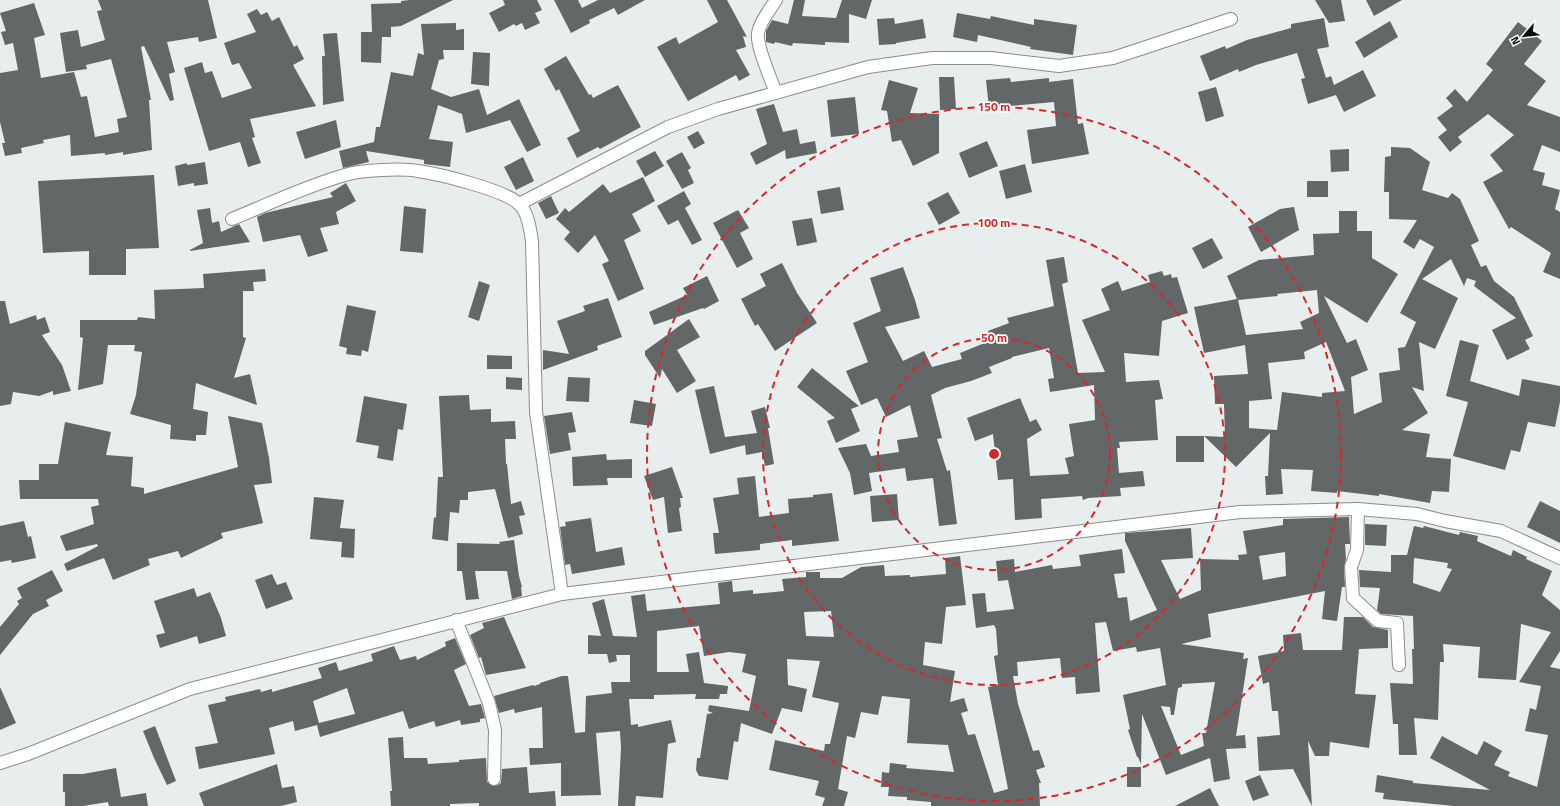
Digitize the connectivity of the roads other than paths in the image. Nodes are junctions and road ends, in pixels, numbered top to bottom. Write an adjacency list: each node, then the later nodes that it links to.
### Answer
1 (776, 0): 3 (street)
2 (1231, 19): 3 (street)
3 (776, 92): 4 (street)
4 (519, 204): 5 (street); 8 (street)
5 (232, 219)
6 (1358, 509): 7 (street); 8 (street); 10 (street)
7 (1560, 558)
8 (562, 594): 9 (street)
9 (456, 620): 11 (street); 12 (street)
10 (1399, 665)
11 (0, 763)
12 (494, 779)

